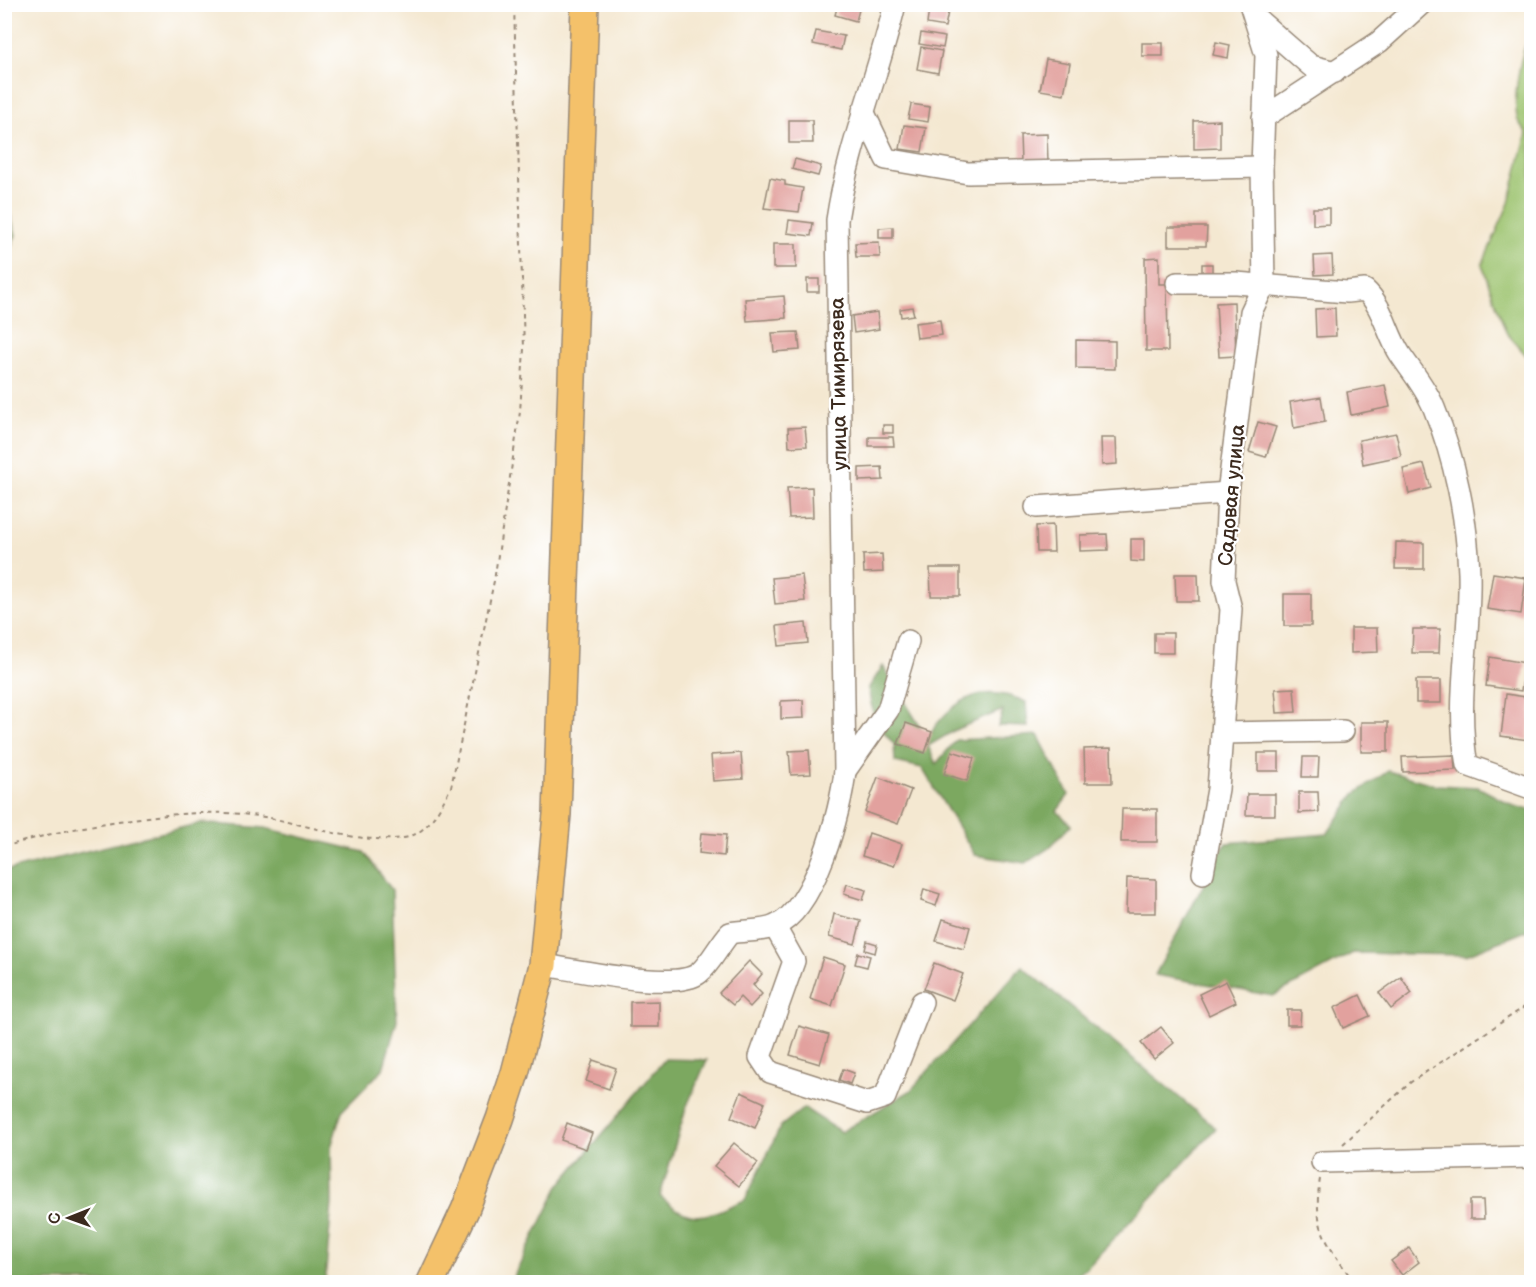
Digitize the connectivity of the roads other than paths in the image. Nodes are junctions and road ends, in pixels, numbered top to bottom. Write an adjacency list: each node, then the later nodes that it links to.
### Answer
1 (585, 4): 20 (main road)
2 (895, 4): 6 (street, улица Тимирязева)
3 (1421, 4): 5 (street)
4 (1253, 11): 5 (street, Садовая улица); 7 (street, Садовая улица)
5 (1335, 72): 7 (street)
6 (863, 111): 8 (street); 16 (street, улица Тимирязева)
7 (1263, 118): 8 (street, Садовая улица)
8 (1262, 167): 10 (street, Садовая улица)
9 (1177, 283): 10 (street)
10 (1264, 285): 11 (street, Садовая улица); 17 (street)
11 (1228, 493): 12 (street); 15 (street, Садовая улица)
12 (1036, 507)
13 (908, 641): 16 (street)
14 (1343, 731): 15 (street)
15 (1222, 733): 18 (street, Садовая улица)
16 (844, 771): 19 (street, улица Тимирязева)
17 (1528, 787)
18 (1203, 873)
19 (775, 927): 20 (street); 21 (street)
20 (543, 965): 24 (main road)
21 (922, 1002)
22 (1532, 1157): 23 (street)
23 (1322, 1162)
24 (431, 1282)

